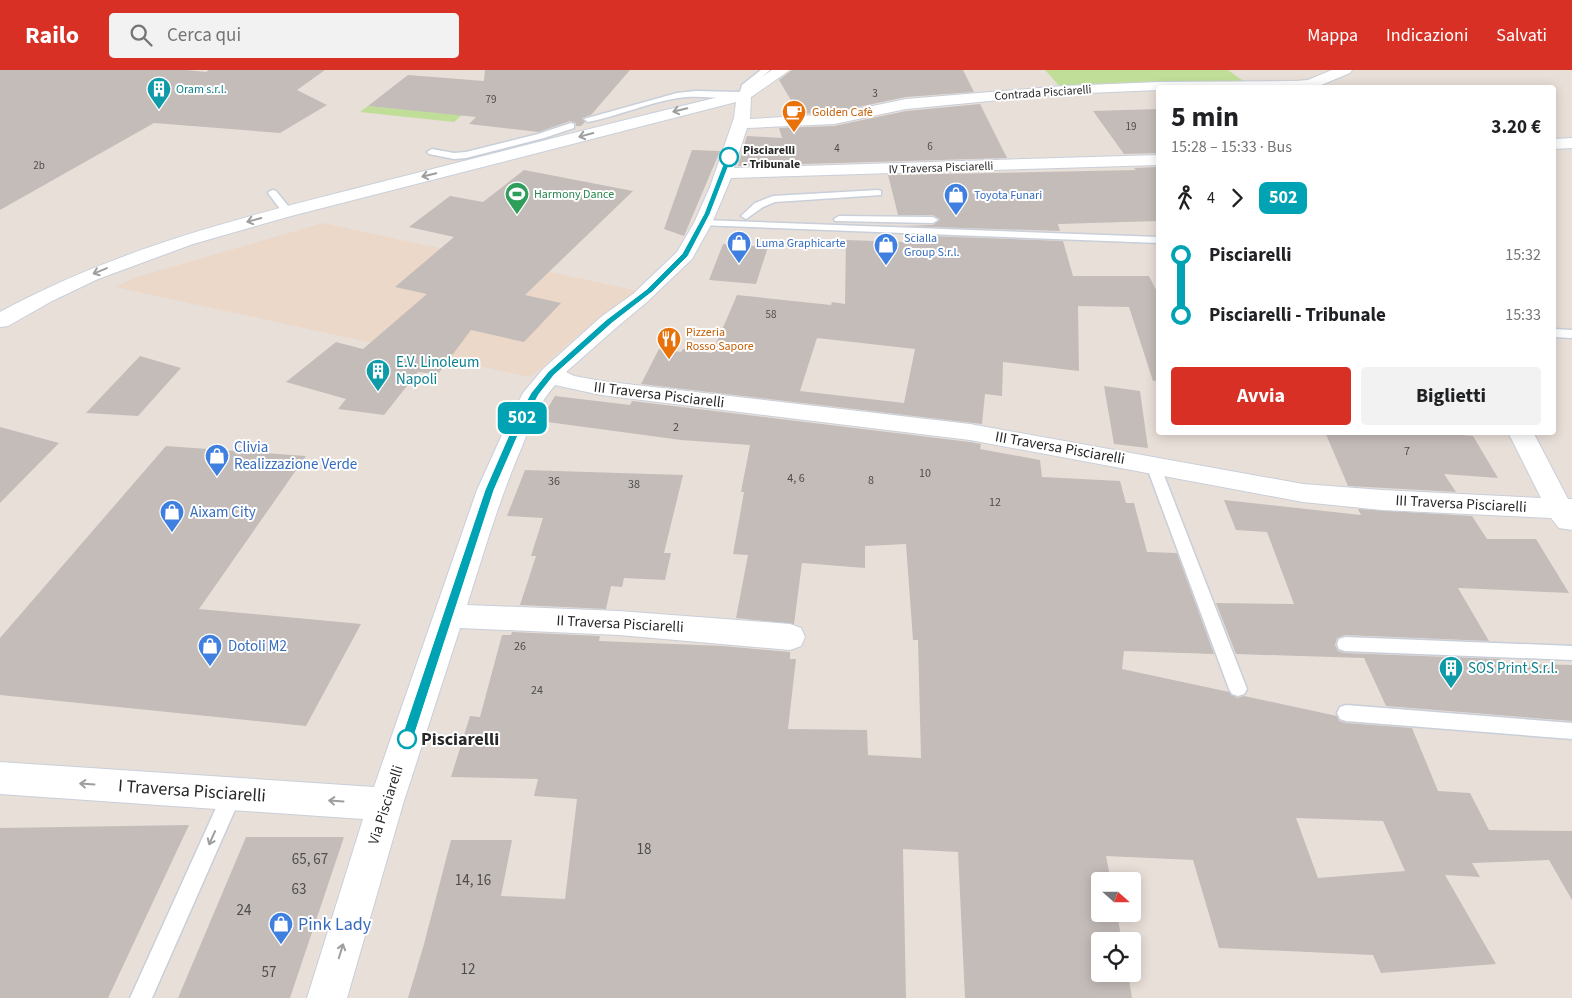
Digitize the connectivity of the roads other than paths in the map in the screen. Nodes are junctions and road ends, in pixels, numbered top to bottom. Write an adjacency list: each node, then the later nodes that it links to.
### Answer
1 (766, 70): 6 (lane)
2 (784, 70): 6 (street)
3 (1345, 70): 4 (street, Contrada Pisciarelli)
4 (1295, 85)
5 (1156, 86): 8 (street, Contrada Pisciarelli)
6 (744, 95): 7 (lane); 8 (street, Via Pisciarelli); 17 (street, one-way to 17)
7 (588, 119)
8 (740, 124): 14 (street, Via Pisciarelli)
9 (571, 126): 12 (lane)
10 (1572, 143): 11 (street)
11 (1556, 144)
12 (432, 152)
13 (1156, 160): 14 (street, IV Traversa Pisciarelli)
14 (724, 173): 19 (street, Via Pisciarelli)
15 (273, 193): 17 (lane)
16 (878, 193): 18 (lane)
17 (288, 212): 22 (street, one-way to 22)
18 (746, 216): 19 (lane); 20 (lane)
19 (705, 218): 21 (lane); 25 (street, Via Pisciarelli)
20 (933, 220)
21 (1156, 240)
22 (0, 321)
23 (1556, 333): 24 (lane)
24 (1572, 334)
25 (551, 374): 27 (street, III Traversa Pisciarelli); 29 (street, Via Pisciarelli)
26 (1522, 435): 28 (street)
27 (1152, 465): 28 (street, III Traversa Pisciarelli); 33 (lane)
28 (1568, 514)
29 (449, 616): 30 (street, II Traversa Pisciarelli); 38 (street, Via Pisciarelli)
30 (790, 637)
31 (1345, 644): 32 (lane)
32 (1572, 653)
33 (1238, 689)
34 (1346, 713): 35 (lane)
35 (1572, 731)
36 (0, 778): 37 (street, I Traversa Pisciarelli, one-way to 36)
37 (232, 794): 38 (street, I Traversa Pisciarelli, one-way to 37); 39 (lane, one-way to 39)
38 (385, 804): 40 (street, Via Pisciarelli, one-way to 38)
39 (141, 998)
40 (327, 998)

